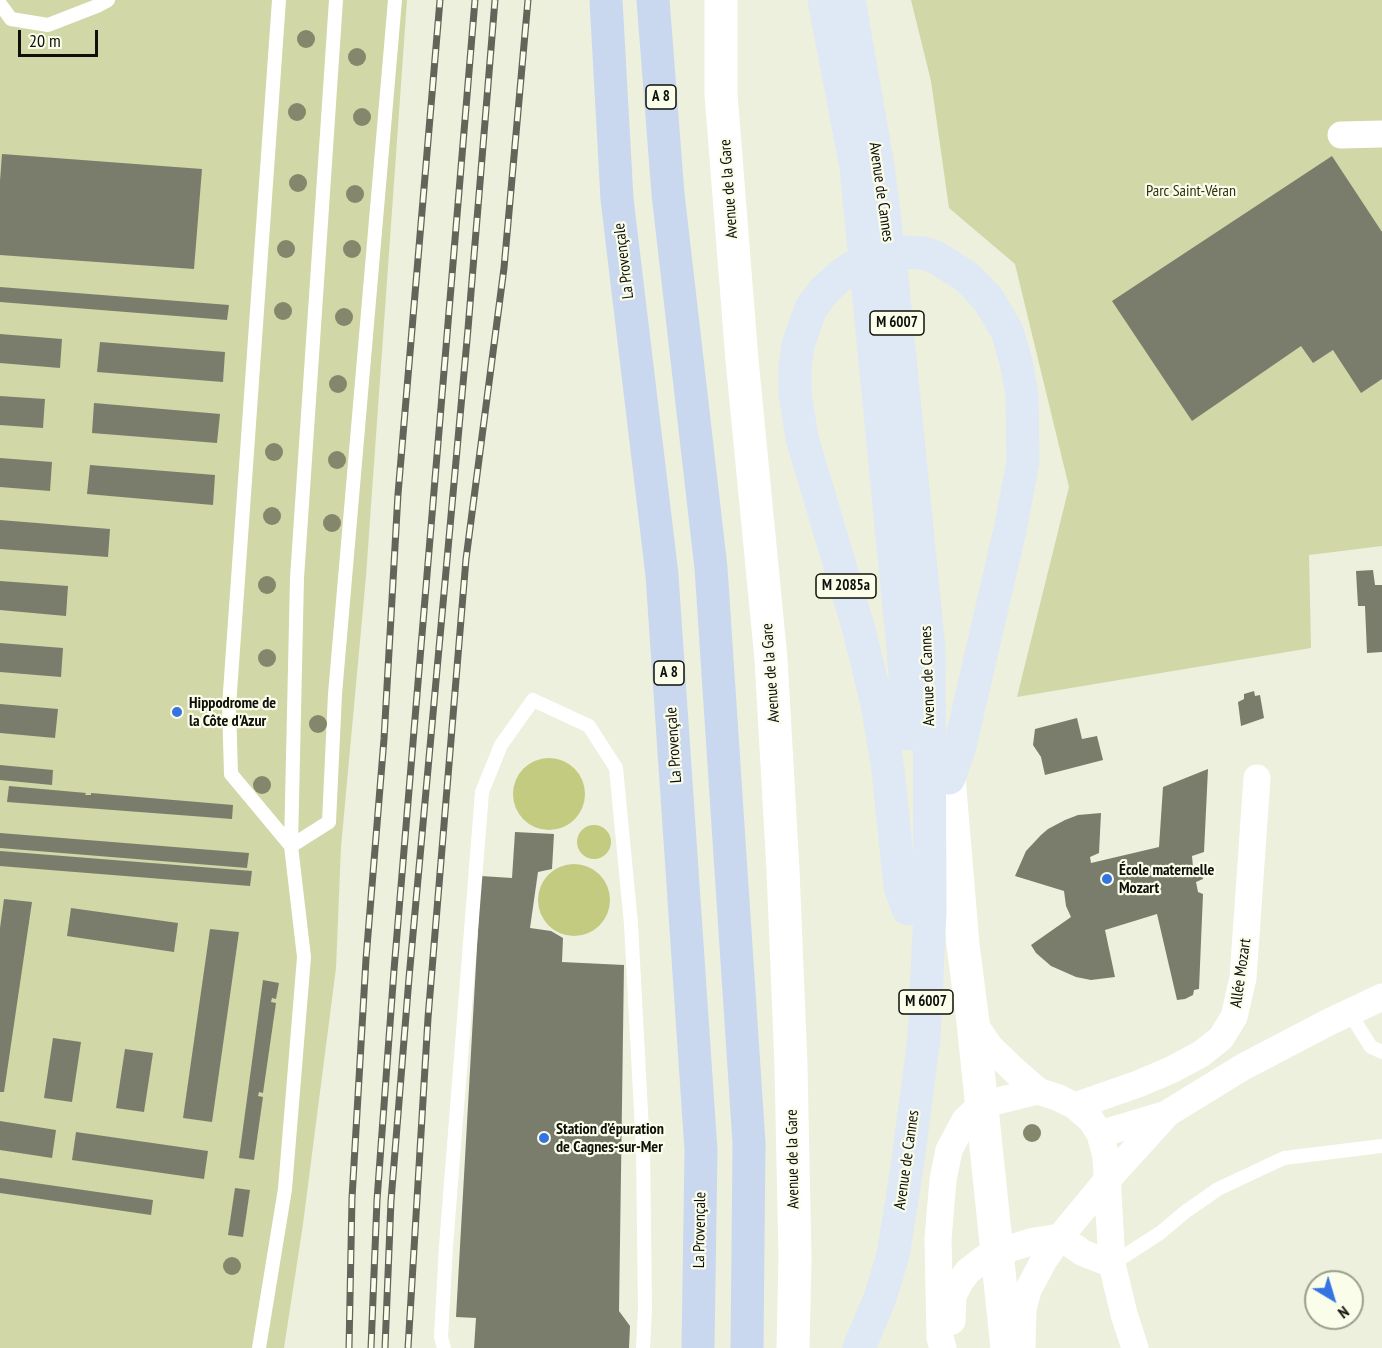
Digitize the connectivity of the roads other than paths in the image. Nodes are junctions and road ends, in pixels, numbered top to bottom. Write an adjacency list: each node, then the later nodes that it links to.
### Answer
1 (108, 0): 11 (lane)
2 (279, 0): 18 (lane)
3 (336, 0): 18 (lane)
4 (396, 0): 18 (lane)
5 (606, 0): 37 (highway, La Provençale / A 8)
6 (653, 0): 14 (highway, A 8)
7 (670, 0): 14 (highway)
8 (720, 0): 39 (main road, Avenue de la Gare)
9 (824, 0): 19 (main road, Avenue de Cannes / M 6007)
10 (849, 0): 15 (main road, Avenue de Cannes / M 6007)
11 (0, 4)
12 (1382, 134): 13 (street)
13 (1341, 135)
14 (668, 194): 38 (highway, A 8)
15 (929, 649): 16 (main road); 41 (main road, Avenue de Cannes / M 6007)
16 (949, 778): 19 (main road, M 2085a); 22 (main road, M 2085a)
17 (1257, 778): 26 (street, Allée Mozart)
18 (291, 846): 34 (lane)
19 (908, 909): 40 (main road, Avenue de Cannes / M 6007)
20 (1382, 997): 21 (street)
21 (1349, 1012): 23 (lane); 27 (street)
22 (973, 1022): 24 (street); 25 (main road, M 2085a)
23 (1382, 1052)
24 (1038, 1091): 25 (street); 26 (street)
25 (981, 1105): 32 (main road, M 2085a); 42 (street)
26 (1076, 1106): 28 (street)
27 (1168, 1113): 28 (street); 30 (street)
28 (1100, 1134): 30 (street)
29 (1382, 1146): 33 (lane)
30 (1108, 1179): 31 (street); 33 (street)
31 (1060, 1237): 32 (street); 33 (street); 45 (street)
32 (998, 1252): 43 (street); 44 (main road, M 2085a)
33 (1112, 1264): 46 (street)
34 (259, 1348)
35 (444, 1348): 36 (lane)
36 (643, 1348)
37 (698, 1348)
38 (747, 1348)
39 (794, 1348)
40 (844, 1348)
41 (859, 1348)
42 (943, 1348)
43 (958, 1348)
44 (1007, 1348)
45 (1022, 1348)
46 (1135, 1348)

